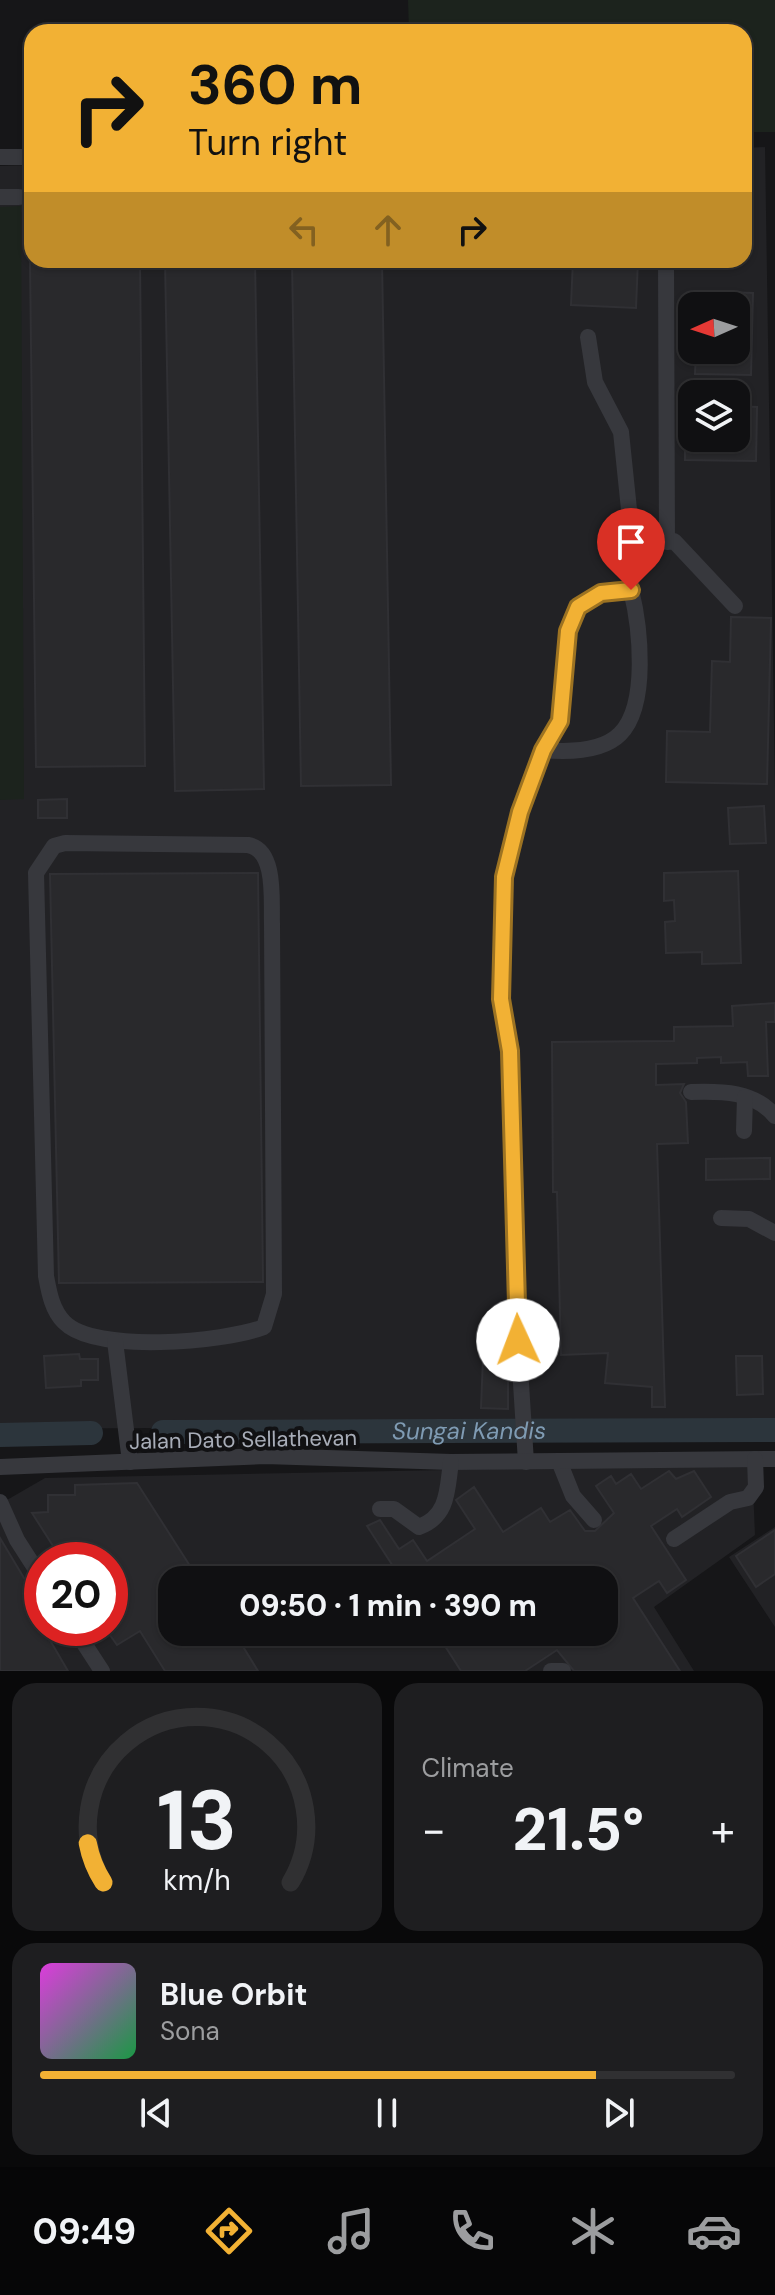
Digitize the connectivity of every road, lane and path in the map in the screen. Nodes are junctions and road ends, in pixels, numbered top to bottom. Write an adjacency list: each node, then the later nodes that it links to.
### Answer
1 (0, 157): 2 (street)
2 (24, 157)
3 (0, 197): 4 (street)
4 (19, 197)
5 (666, 268): 8 (street)
6 (588, 337): 7 (street)
7 (631, 590): 9 (street); 9 (street)
8 (735, 606)
9 (543, 750): 17 (street)
10 (691, 1092): 11 (street)
11 (745, 1097): 12 (street); 13 (street)
12 (775, 1116)
13 (744, 1131)
14 (721, 1218): 15 (street)
15 (775, 1233)
16 (115, 1341): 16 (street); 21 (street)
17 (526, 1454): 20 (street, Jalan Dato Sellathevan); 22 (street, Jalan Dato Sellathevan)
18 (755, 1459): 19 (street, Jalan Dato Sellathevan); 20 (street, Jalan Dato Sellathevan); 27 (street)
19 (775, 1459)
20 (559, 1461): 26 (street)
21 (130, 1462): 22 (street, Jalan Dato Sellathevan); 23 (street, Jalan Dato Sellathevan)
22 (451, 1462): 25 (street)
23 (0, 1467)
24 (0, 1502): 28 (street)
25 (380, 1509)
26 (594, 1520)
27 (674, 1539)
28 (24, 1551)
29 (86, 1646): 30 (street)
30 (102, 1671)
31 (551, 1671): 32 (street)
32 (563, 1671)

